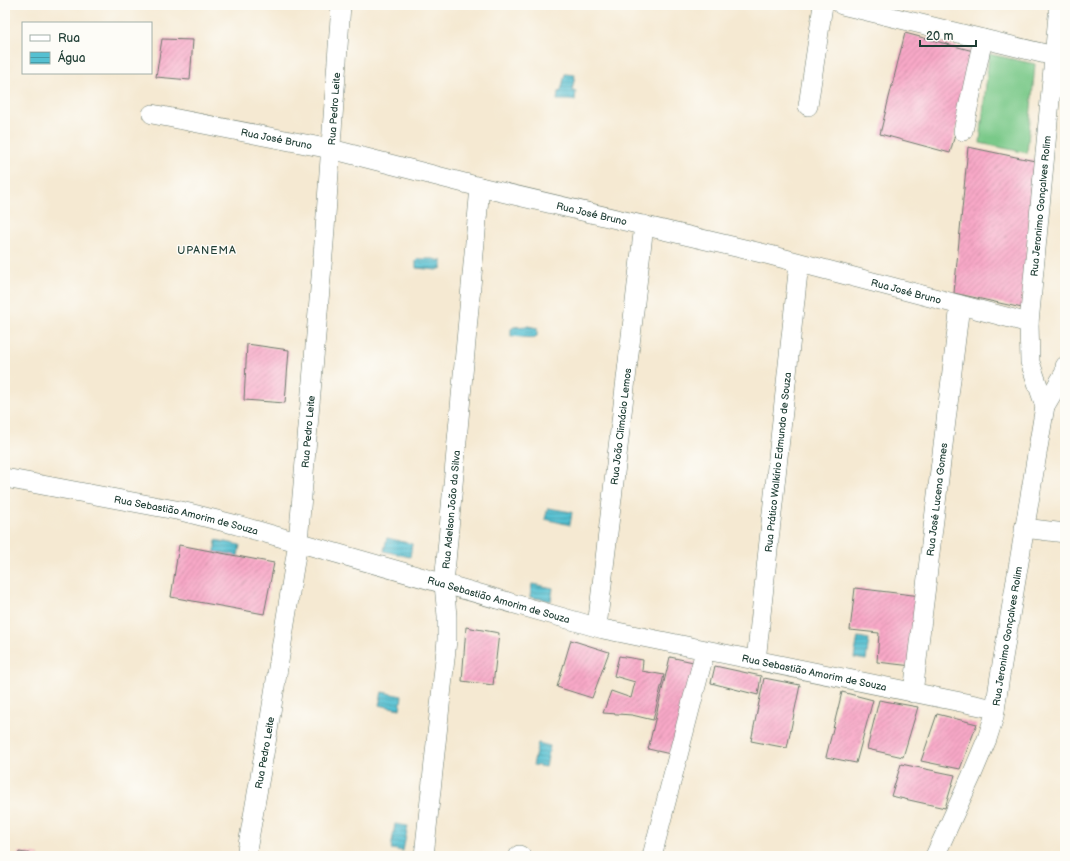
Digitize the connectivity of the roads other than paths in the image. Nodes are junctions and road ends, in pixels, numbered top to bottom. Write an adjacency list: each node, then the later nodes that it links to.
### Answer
1 (341, 5): 10 (street, Rua Pedro Leite)
2 (823, 5): 7 (street)
3 (842, 5): 5 (street)
4 (1059, 5): 6 (street, Rua Jeronimo Gonçalves Rolim)
5 (983, 39): 6 (street); 9 (street)
6 (1054, 56): 15 (street, Rua Jeronimo Gonçalves Rolim)
7 (808, 106)
8 (152, 114): 10 (street, Rua José Bruno)
9 (963, 130)
10 (331, 149): 11 (street, Rua José Bruno); 21 (street, Rua Pedro Leite)
11 (480, 187): 12 (street, Rua José Bruno); 22 (street, Rua Adelson João da Silva)
12 (644, 225): 13 (street, Rua José Bruno); 23 (street, Rua João Climácio Lemos)
13 (799, 262): 14 (street, Rua José Bruno); 25 (street, Rua Prático Walkírio Edmundo de Souza)
14 (960, 305): 15 (street, Rua José Bruno); 26 (street, Rua José Lucena Gomes)
15 (1029, 323): 17 (street, Rua Jeronimo Gonçalves Rolim)
16 (1065, 366): 17 (street, Rua Jeronimo Gonçalves Rolim)
17 (1045, 406): 19 (street, Rua Jeronimo Gonçalves Rolim)
18 (5, 478): 21 (street, Rua Sebastião Amorim de Souza)
19 (1024, 528): 20 (street); 27 (street, Rua Jeronimo Gonçalves Rolim)
20 (1065, 533)
21 (298, 542): 22 (street, Rua Sebastião Amorim de Souza); 28 (street, Rua Pedro Leite)
22 (444, 584): 23 (street, Rua Sebastião Amorim de Souza); 29 (street, Rua Adelson João da Silva)
23 (597, 627): 24 (street, Rua Sebastião Amorim de Souza)
24 (705, 651): 25 (street, Rua Sebastião Amorim de Souza); 30 (street)
25 (756, 661): 26 (street, Rua Sebastião Amorim de Souza)
26 (913, 693): 27 (street, Rua Sebastião Amorim de Souza)
27 (995, 710): 31 (street, Rua Jeronimo Gonçalves Rolim)
28 (246, 856)
29 (424, 856)
30 (652, 856)
31 (935, 856)

